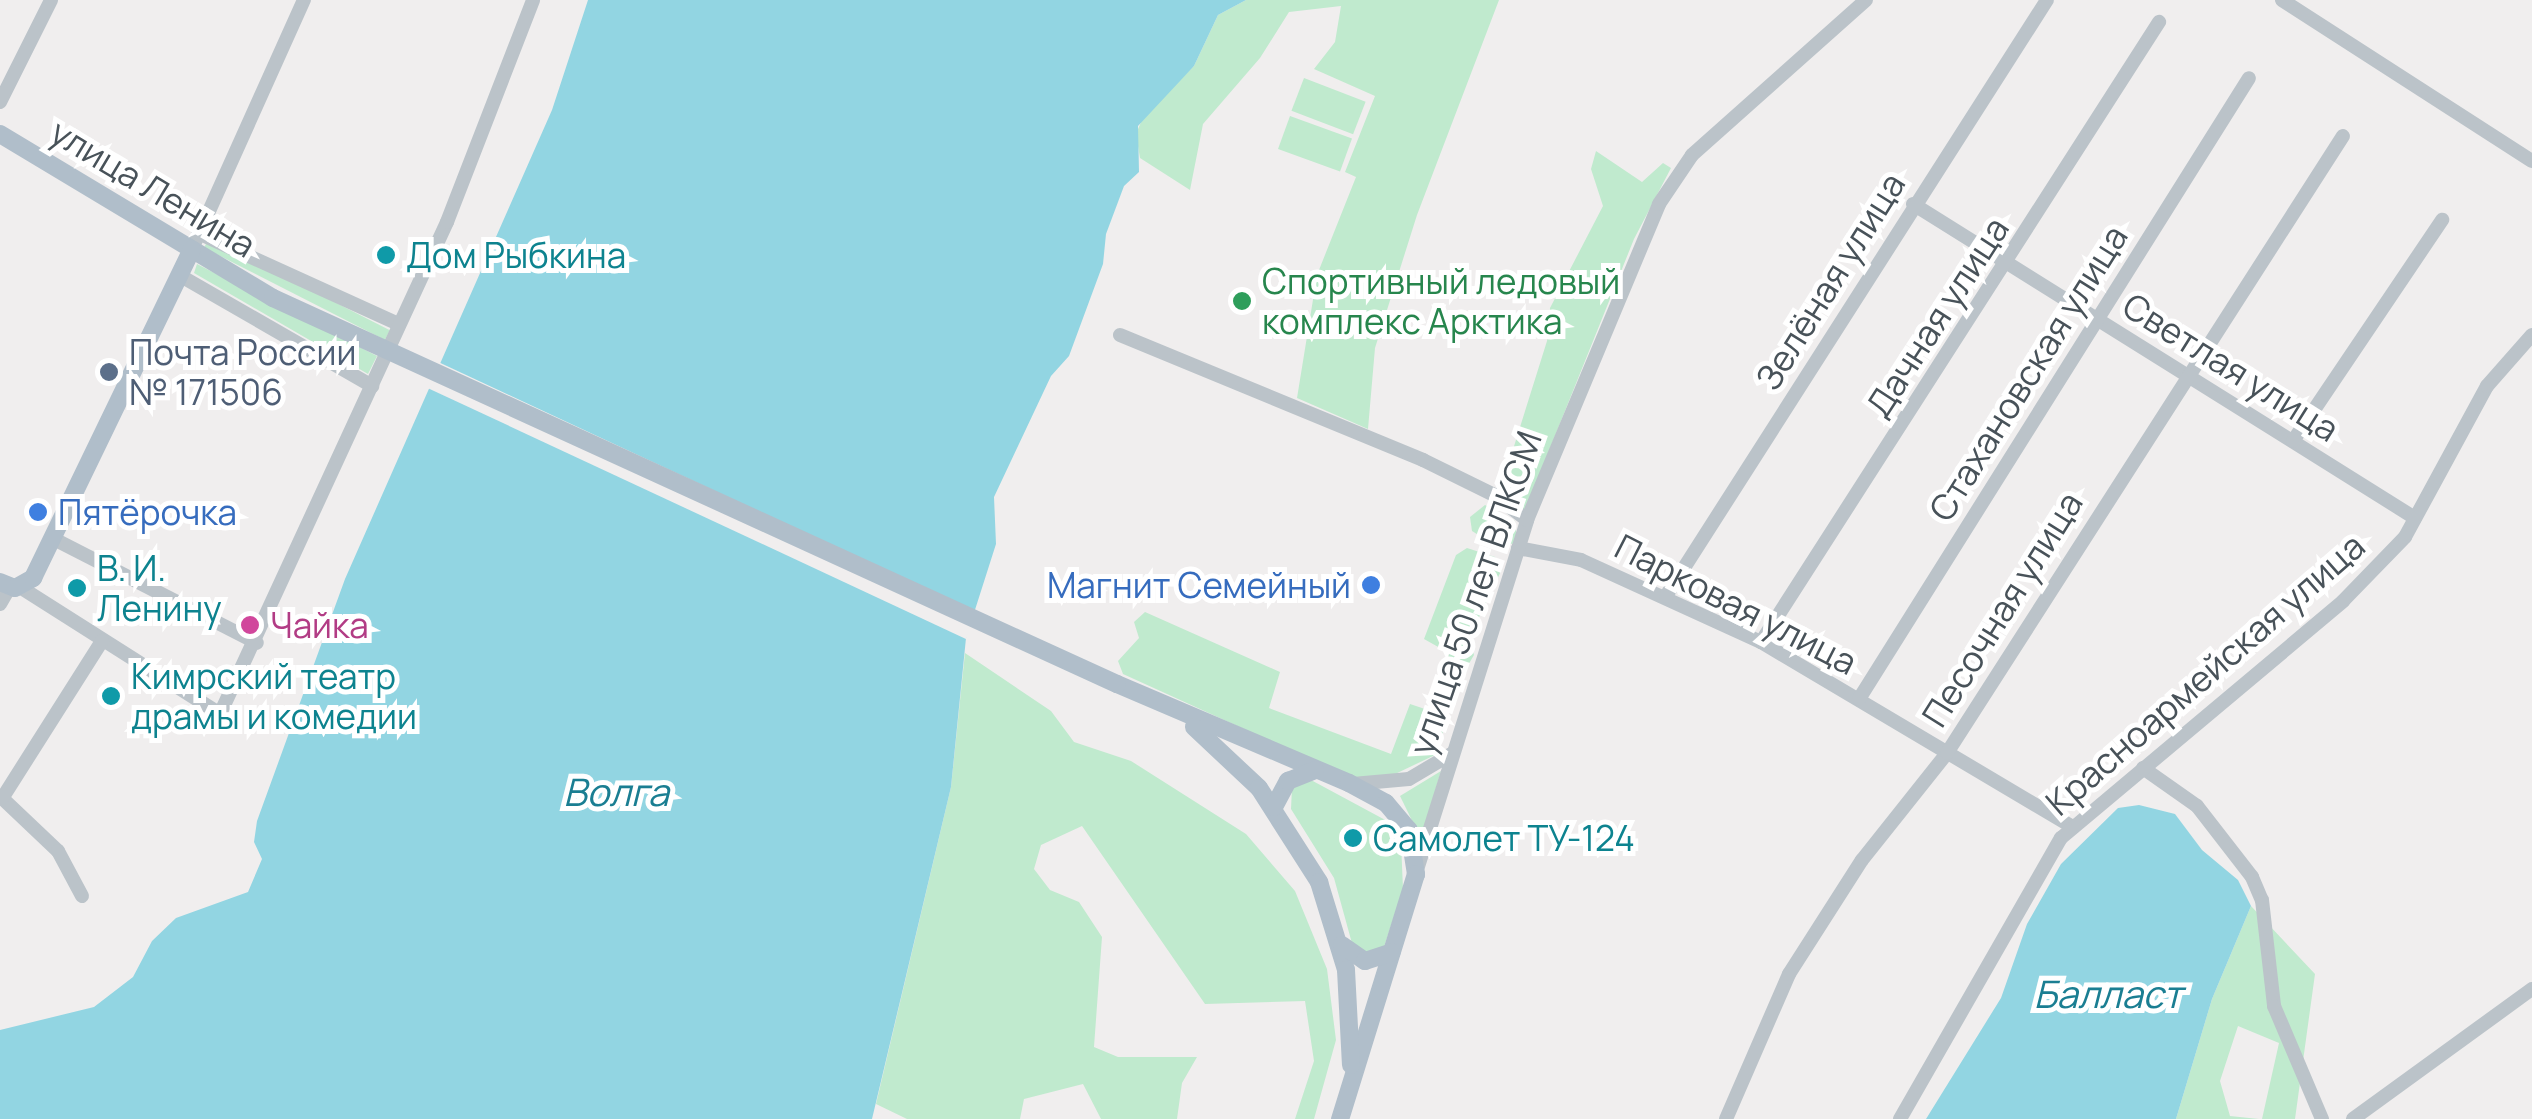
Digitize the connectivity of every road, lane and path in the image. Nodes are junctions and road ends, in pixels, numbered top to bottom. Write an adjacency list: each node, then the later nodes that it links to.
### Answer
1 (50, 0): 9 (street)
2 (304, 0): 15 (street)
3 (533, 0): 19 (street)
4 (1866, 0): 26 (street, улица 50 лет ВЛКСМ)
5 (2047, 0): 13 (street, Зелёная улица)
6 (2282, 0): 12 (street)
7 (2159, 22): 16 (street, Дачная улица)
8 (2249, 78): 18 (street, Стахановская улица)
9 (0, 102)
10 (0, 134): 15 (main road, улица Ленина)
11 (2343, 136): 22 (street, Песочная улица)
12 (2532, 160)
13 (1914, 204): 16 (street, Светлая улица); 30 (street, Зелёная улица)
14 (2442, 220): 24 (street)
15 (195, 241): 17 (main road); 19 (street); 36 (main road, улица Ленина, bridge)
16 (2008, 263): 18 (street, Светлая улица); 33 (street, Дачная улица)
17 (180, 275): 23 (street); 27 (main road)
18 (2098, 319): 22 (street, Светлая улица); 35 (street, Стахановская улица)
19 (399, 324): 23 (street)
20 (1120, 334): 26 (street)
21 (2532, 336): 25 (street, Красноармейская улица)
22 (2186, 374): 24 (street, Светлая улица); 38 (street, Песочная улица)
23 (372, 386): 34 (street)
24 (2293, 441): 25 (street, Светлая улица)
25 (2416, 518): 39 (street, Красноармейская улица)
26 (1526, 520): 28 (street, улица 50 лет ВЛКСМ)
27 (52, 538): 29 (main road); 34 (street)
28 (1518, 548): 30 (street, Парковая улица); 37 (street, улица 50 лет ВЛКСМ)
29 (10, 585): 31 (street); 32 (street)
30 (1666, 596): 33 (street, Парковая улица)
31 (0, 604)
32 (102, 641): 34 (street); 42 (street)
33 (1761, 642): 35 (street, Парковая улица)
34 (257, 643)
35 (1859, 699): 38 (street, Парковая улица)
36 (1169, 709): 40 (main road); 43 (main road)
37 (1454, 752): 41 (street); 45 (street, улица 50 лет ВЛКСМ)
38 (1946, 754): 44 (street, Парковая улица); 52 (street, Песочная улица)
39 (2143, 768): 44 (street, Красноармейская улица); 54 (street)
40 (1315, 770): 41 (main road); 43 (main road)
41 (1349, 783): 45 (main road)
42 (2, 797): 46 (street)
43 (1274, 806): 47 (main road)
44 (2073, 827): 53 (street, Красноармейская улица)
45 (1416, 874): 48 (main road, улица 50 лет ВЛКСМ)
46 (82, 896)
47 (1342, 945): 48 (main road); 50 (main road)
48 (1392, 952): 50 (main road, улица 50 лет ВЛКСМ)
49 (2532, 990): 55 (street)
50 (1348, 1098): 51 (main road, улица 50 лет ВЛКСМ)
51 (1340, 1119)
52 (1726, 1119)
53 (1900, 1119)
54 (2322, 1119)
55 (2353, 1119)

